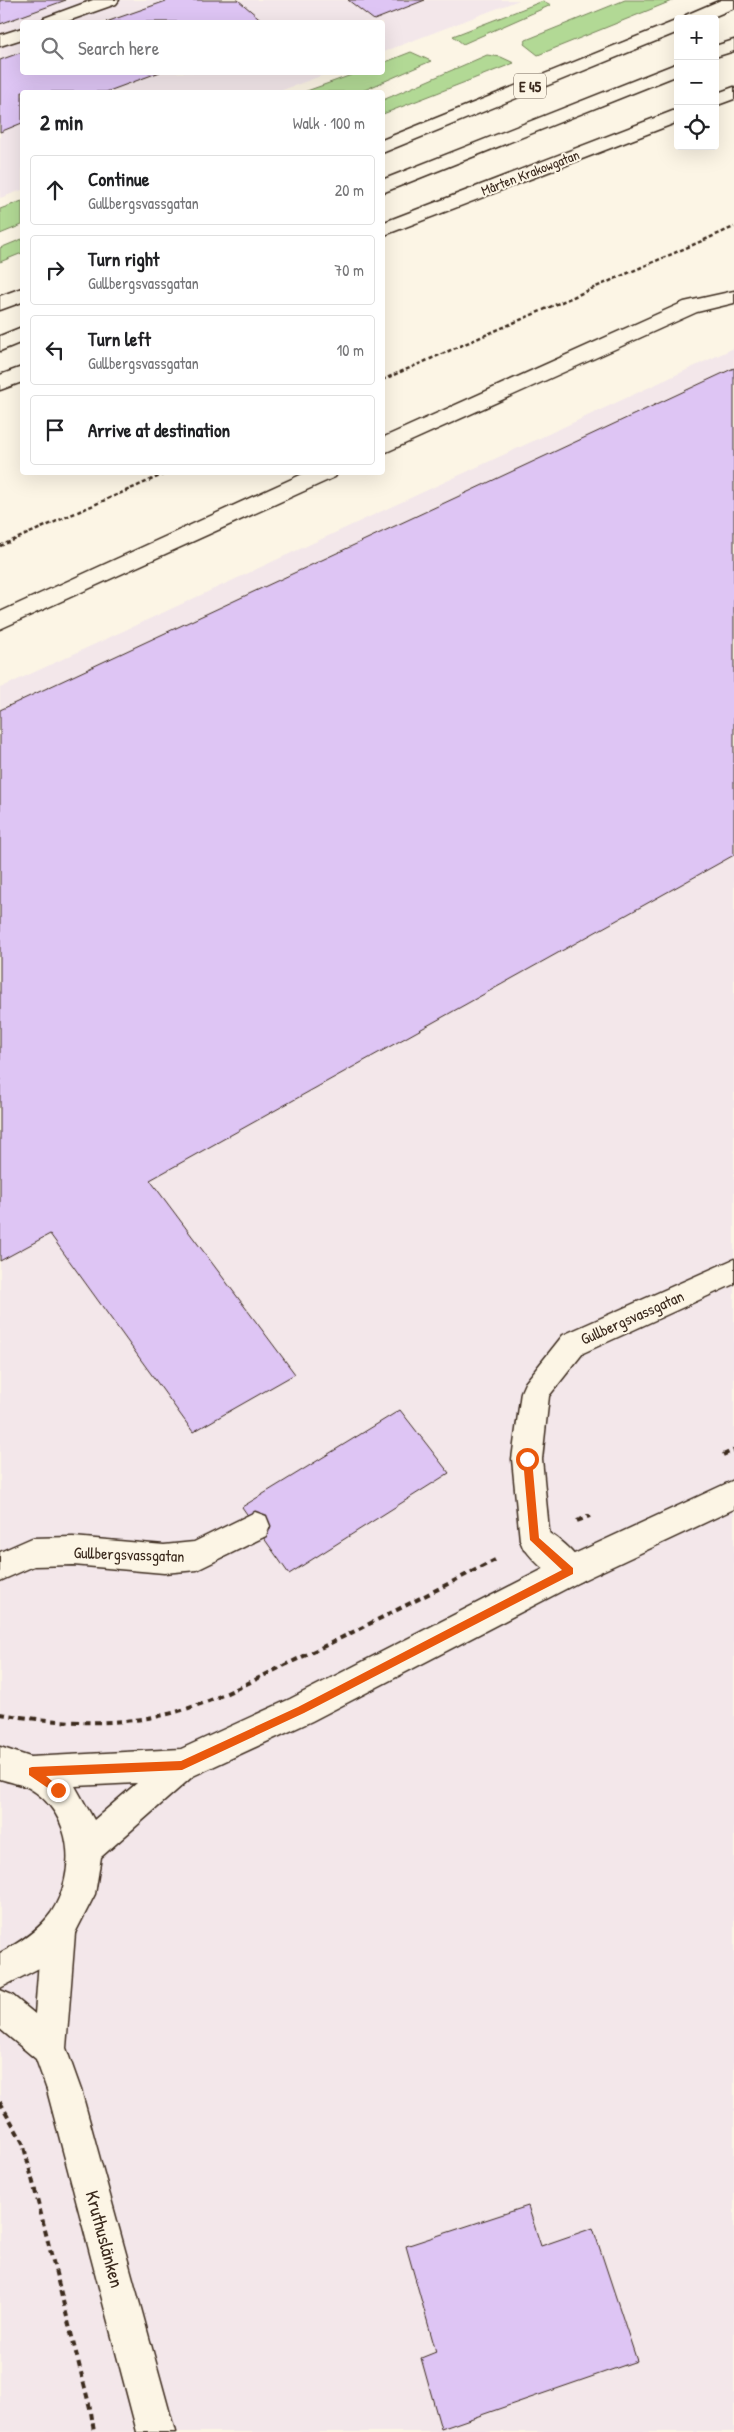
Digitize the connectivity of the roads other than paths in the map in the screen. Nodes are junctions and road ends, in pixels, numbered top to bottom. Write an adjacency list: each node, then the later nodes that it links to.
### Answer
1 (110, 0): 4 (main road)
2 (734, 1): 3 (main road)
3 (701, 15)
4 (55, 20)
5 (674, 27): 14 (main road, E 45)
6 (20, 34): 7 (main road)
7 (0, 41)
8 (734, 45): 9 (main road)
9 (719, 51)
10 (674, 70): 15 (main road)
11 (734, 93): 12 (main road)
12 (719, 99)
13 (674, 117): 16 (main road, Mårten Krakowgatan)
14 (385, 146)
15 (385, 186)
16 (385, 229)
17 (20, 295): 19 (main road)
18 (734, 297): 24 (main road)
19 (0, 304)
20 (20, 335): 21 (main road)
21 (0, 344)
22 (20, 375): 23 (main road)
23 (0, 383)
24 (385, 446)
25 (320, 475): 26 (main road)
26 (0, 621)
27 (734, 1271): 31 (main road, Gullbergsvassgatan)
28 (734, 1494): 31 (main road)
29 (254, 1526): 30 (main road, Gullbergsvassgatan)
30 (0, 1567)
31 (570, 1571): 33 (main road)
32 (0, 1763): 34 (main road)
33 (182, 1765): 34 (main road); 35 (main road)
34 (32, 1772): 35 (main road)
35 (84, 1849): 36 (main road)
36 (58, 1933): 37 (main road); 39 (main road, Kruthuslänken)
37 (0, 1971)
38 (0, 2007): 39 (main road, Kruthuslänken)
39 (48, 2048): 40 (main road, Kruthuslänken)
40 (156, 2432)

